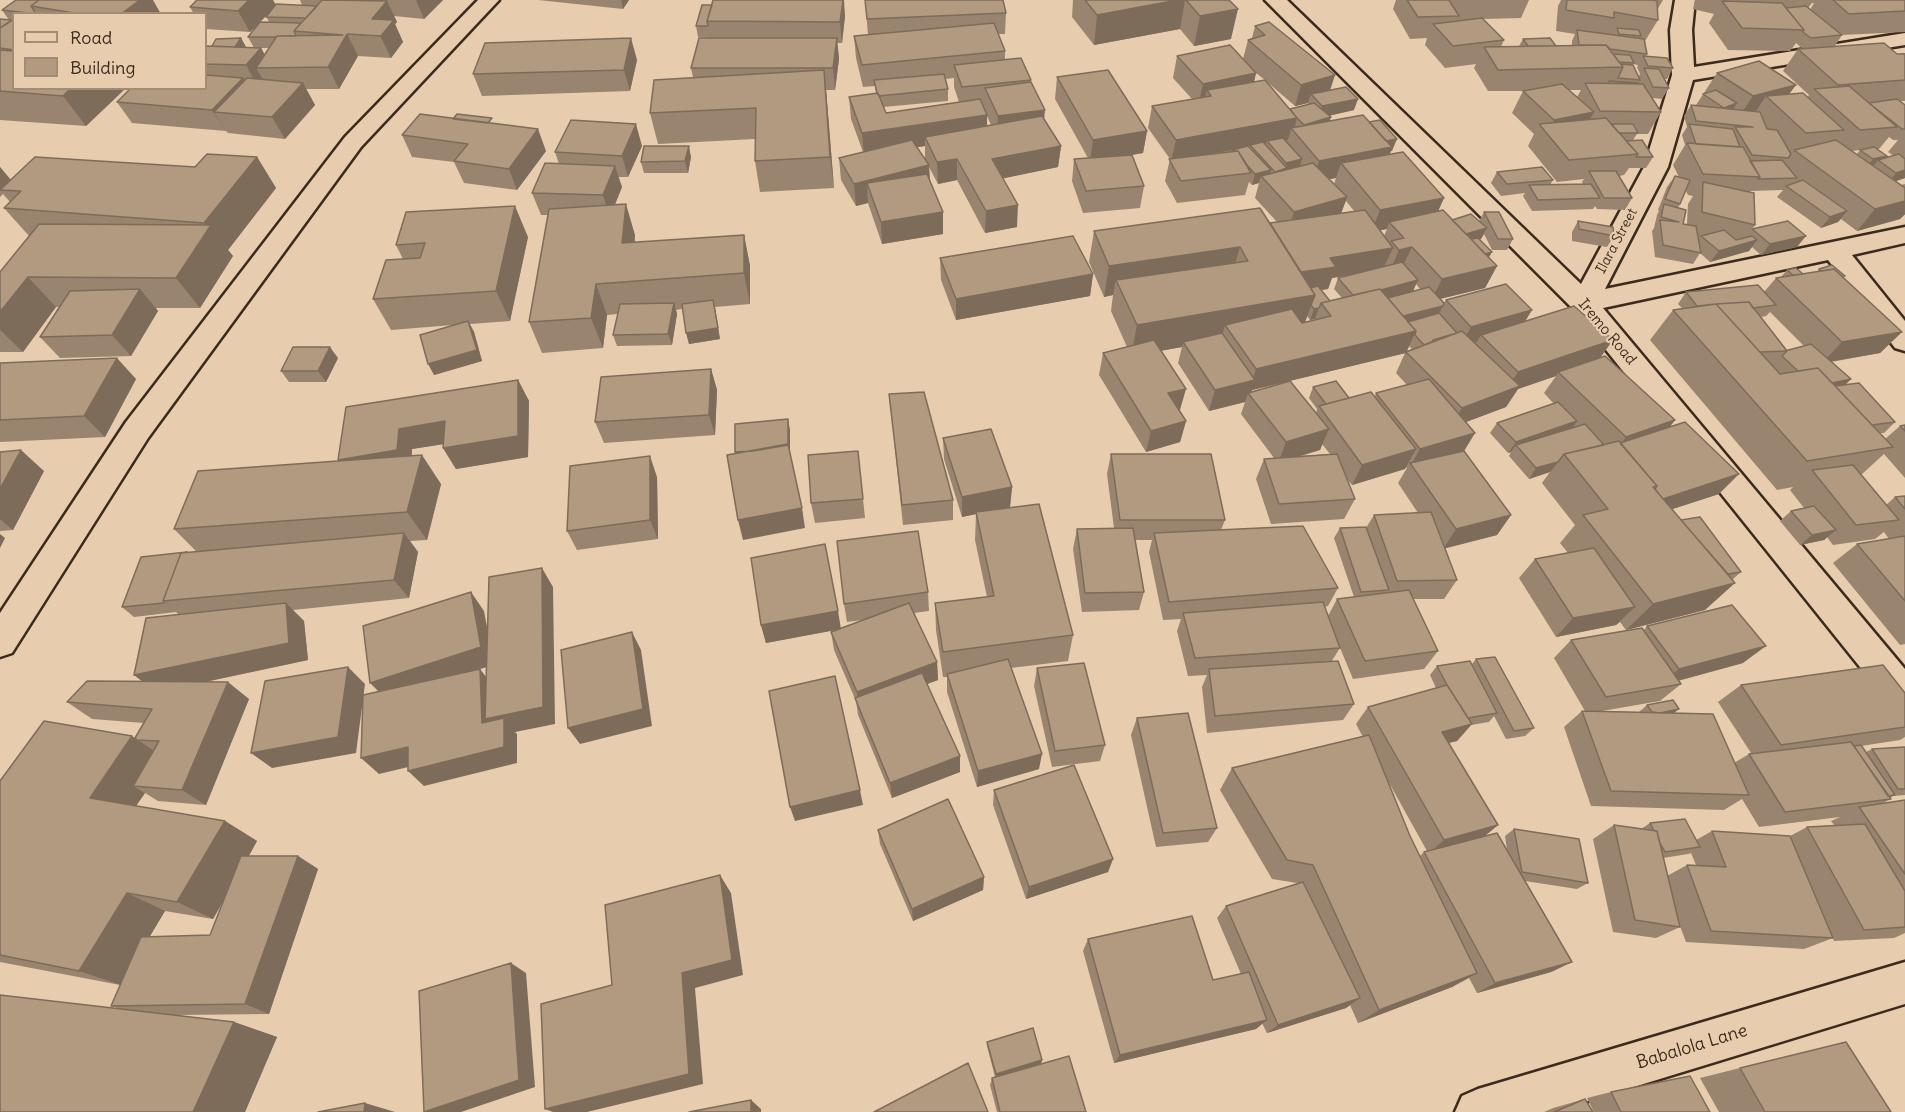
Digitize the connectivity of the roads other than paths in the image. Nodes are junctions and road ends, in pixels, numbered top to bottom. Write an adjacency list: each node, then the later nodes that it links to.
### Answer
1 (489, 0): 10 (street)
2 (1275, 0): 8 (street, Iremo Road)
3 (1685, 0): 5 (street, Ilara Street)
4 (1905, 39): 5 (street)
5 (1683, 75): 8 (street, Ilara Street)
6 (1905, 235): 7 (street, Ilara Street)
7 (1834, 249): 8 (street, Ilara Street); 9 (street)
8 (1584, 303): 11 (street, Iremo Road)
9 (1905, 341)
10 (0, 642)
11 (1905, 696)
12 (1905, 983): 13 (street, Babalola Lane)
13 (1478, 1112)

